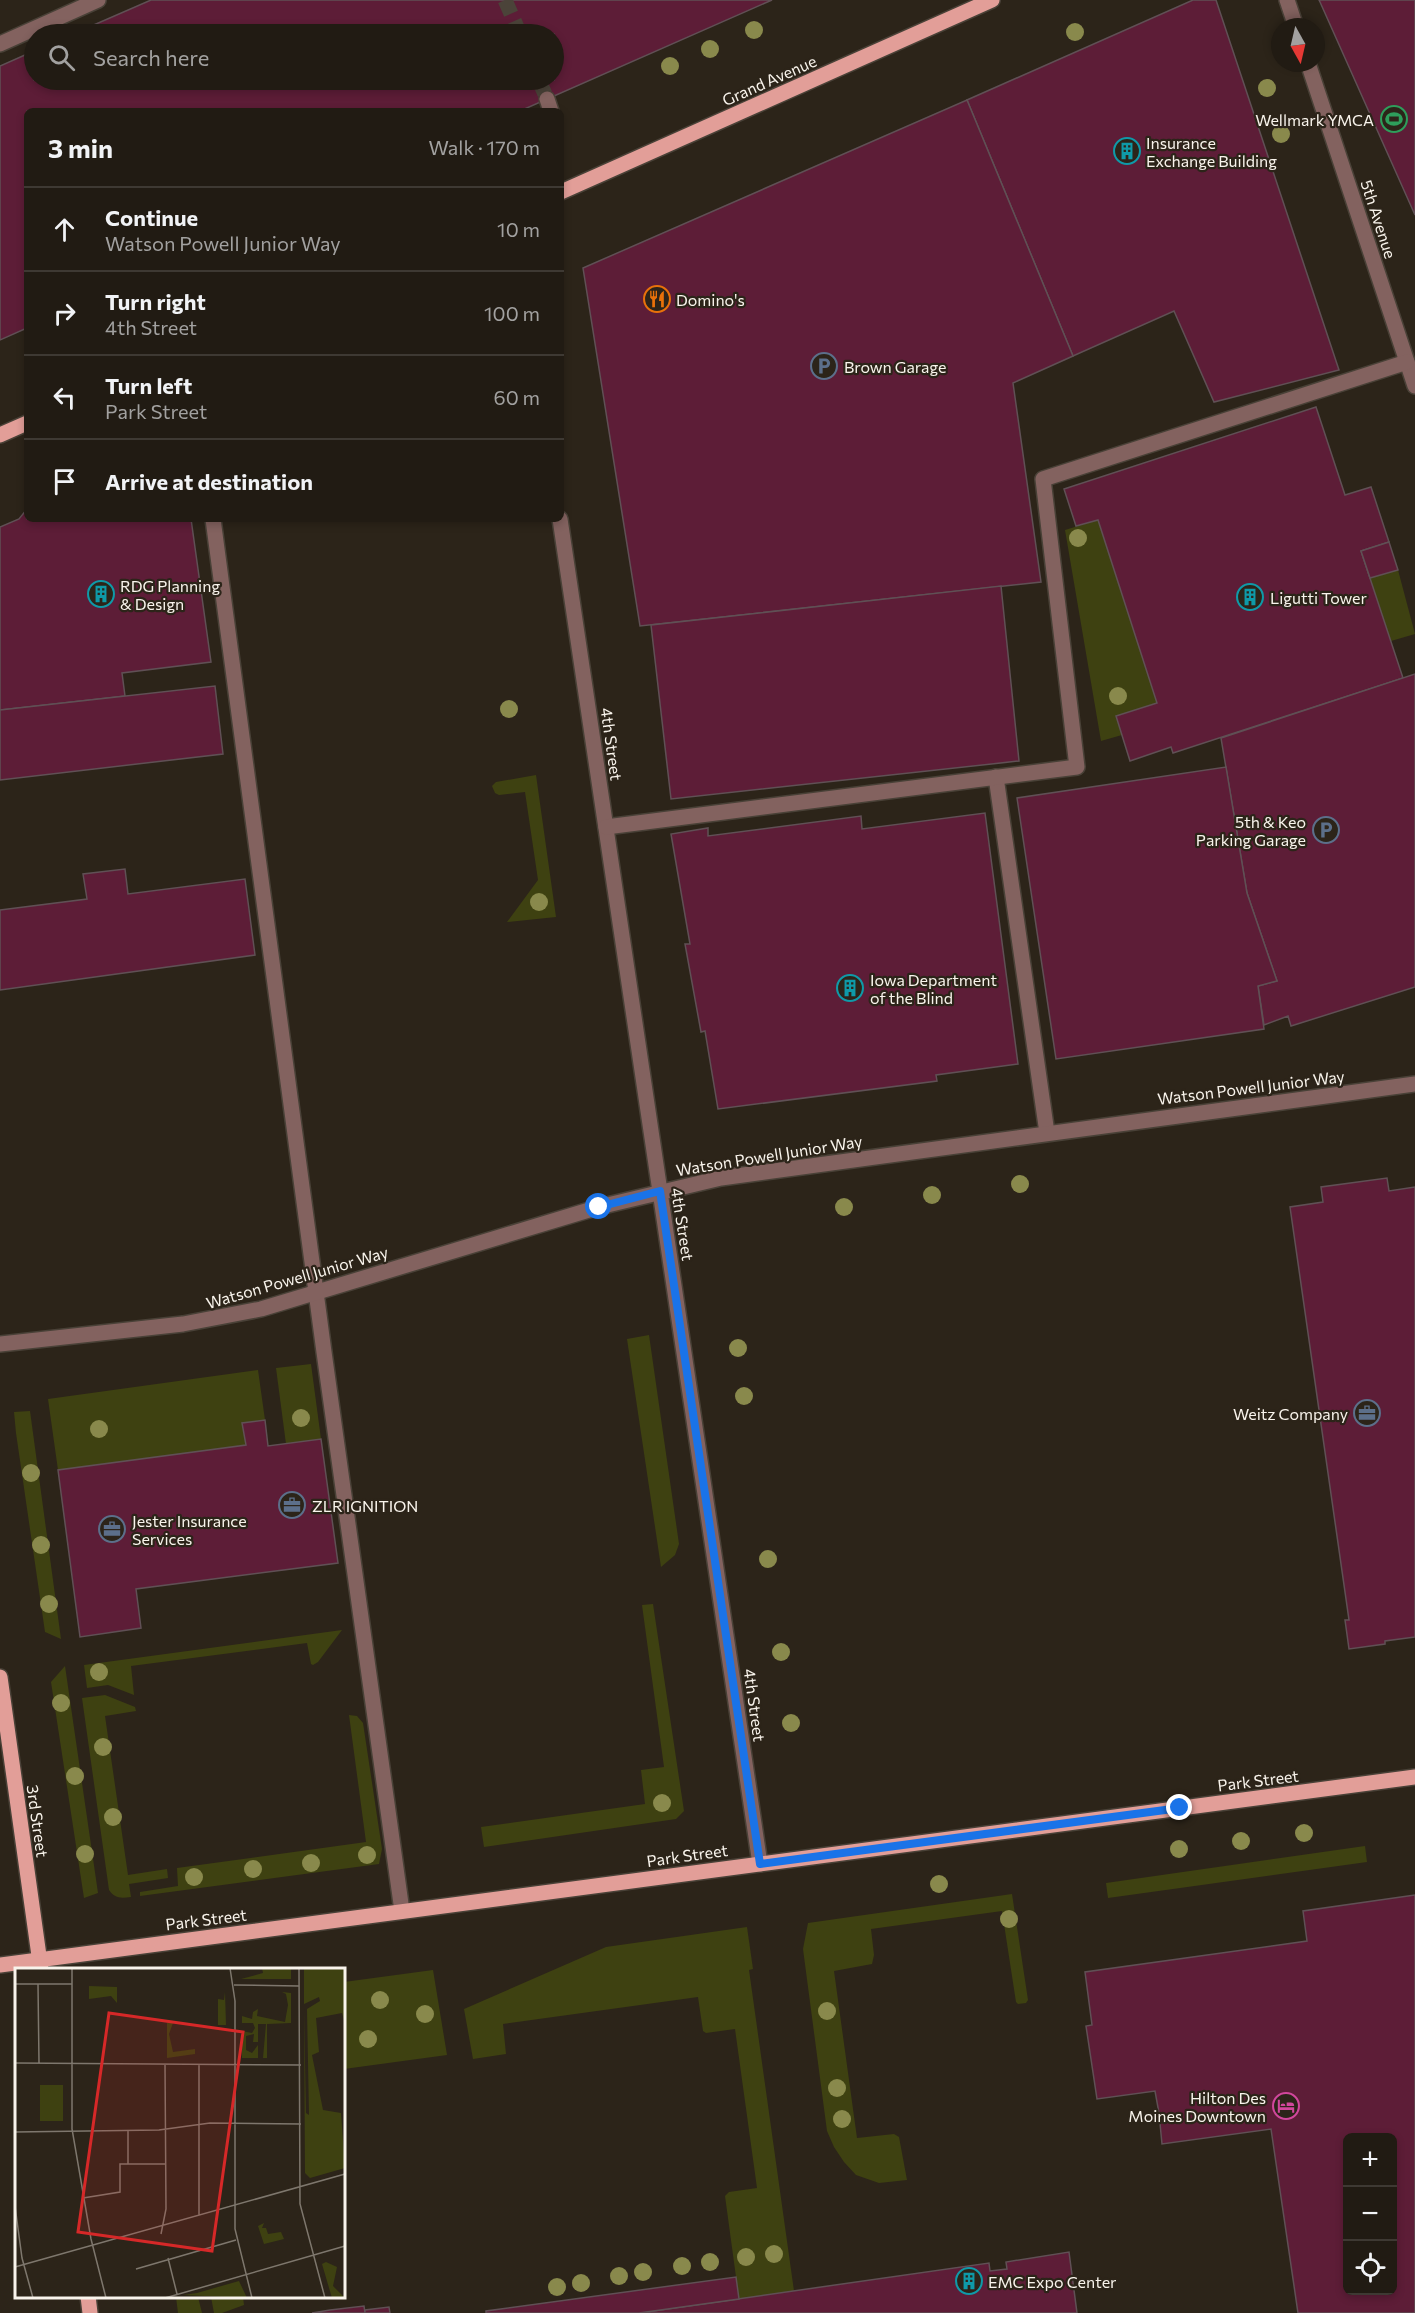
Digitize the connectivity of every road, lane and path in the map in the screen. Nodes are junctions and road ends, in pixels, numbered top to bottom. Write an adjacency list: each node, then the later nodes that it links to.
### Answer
1 (98, 0): 5 (street)
2 (992, 0): 9 (main road, Grand Avenue)
3 (1287, 0): 4 (street)
4 (1293, 18)
5 (45, 24)
6 (24, 33): 7 (street)
7 (0, 44)
8 (1311, 72): 10 (street, 5th Avenue)
9 (564, 191)
10 (1407, 362): 11 (street, 5th Avenue); 16 (street)
11 (1415, 386)
12 (24, 424): 13 (main road)
13 (0, 435)
14 (213, 522): 21 (street)
15 (560, 522): 17 (street, 4th Street)
16 (996, 777): 17 (street); 19 (street)
17 (606, 827): 20 (street, 4th Street)
18 (1415, 1084): 19 (street, Watson Powell Junior Way)
19 (1047, 1133): 20 (street, Watson Powell Junior Way)
20 (660, 1191): 21 (street, Watson Powell Junior Way); 25 (street, 4th Street)
21 (317, 1292): 22 (street, Watson Powell Junior Way); 26 (street)
22 (0, 1344)
23 (0, 1677): 28 (main road, 3rd Street)
24 (1415, 1777): 25 (main road, Park Street)
25 (760, 1864): 26 (main road, Park Street)
26 (402, 1911): 28 (main road, Park Street)
27 (0, 1965): 28 (main road, Park Street)
28 (40, 1965)
29 (88, 2298): 30 (main road)
30 (90, 2313)

